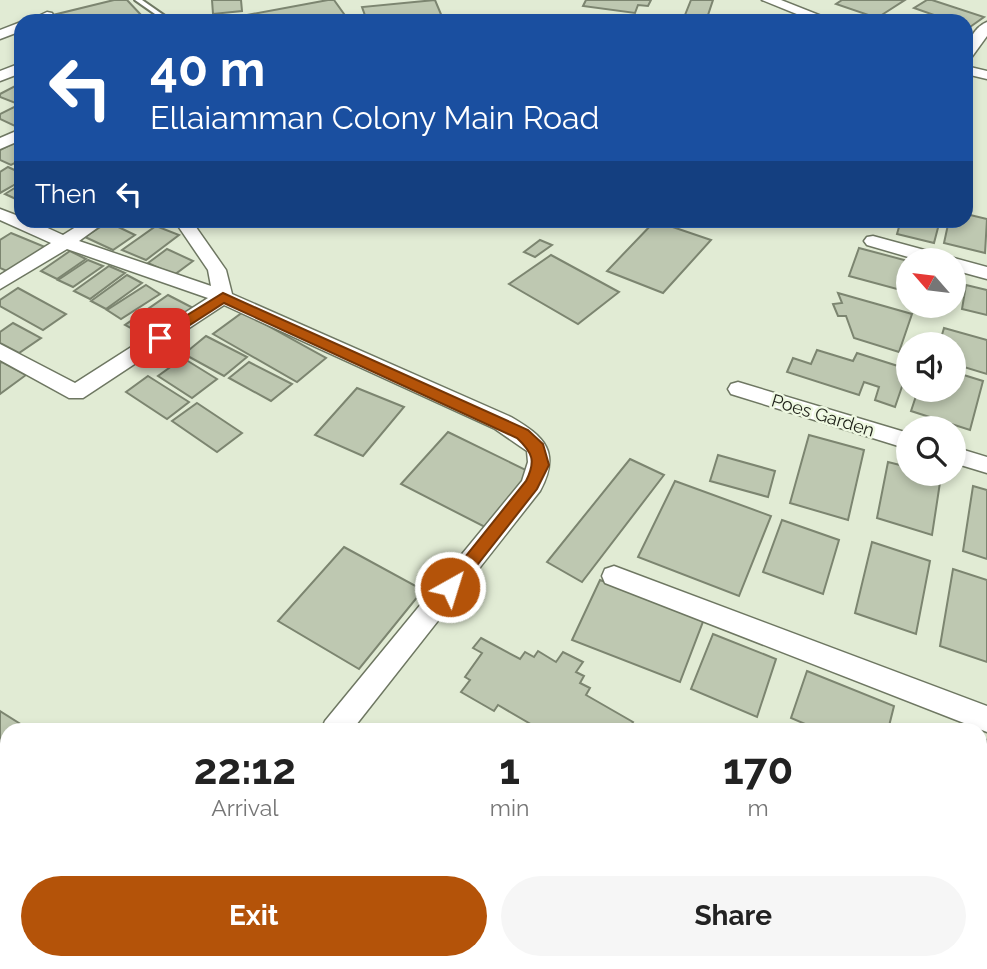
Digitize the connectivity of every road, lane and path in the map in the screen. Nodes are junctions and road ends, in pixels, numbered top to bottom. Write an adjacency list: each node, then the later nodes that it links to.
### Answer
1 (138, 0): 3 (lane)
2 (769, 0): 4 (street)
3 (159, 14)
4 (808, 14)
5 (987, 26): 6 (street)
6 (973, 45)
7 (32, 228): 11 (street)
8 (87, 228): 11 (street)
9 (188, 228): 16 (street)
10 (873, 241): 12 (street)
11 (64, 242): 15 (street); 16 (street)
12 (898, 248)
13 (966, 267): 14 (street)
14 (987, 273)
15 (0, 283)
16 (223, 297): 17 (street); 22 (street)
17 (0, 351)
18 (738, 389): 19 (street, Poes Garden)
19 (896, 437)
20 (966, 459): 21 (street)
21 (987, 465)
22 (532, 485): 25 (street)
23 (614, 576): 24 (street)
24 (987, 719)
25 (341, 723)

